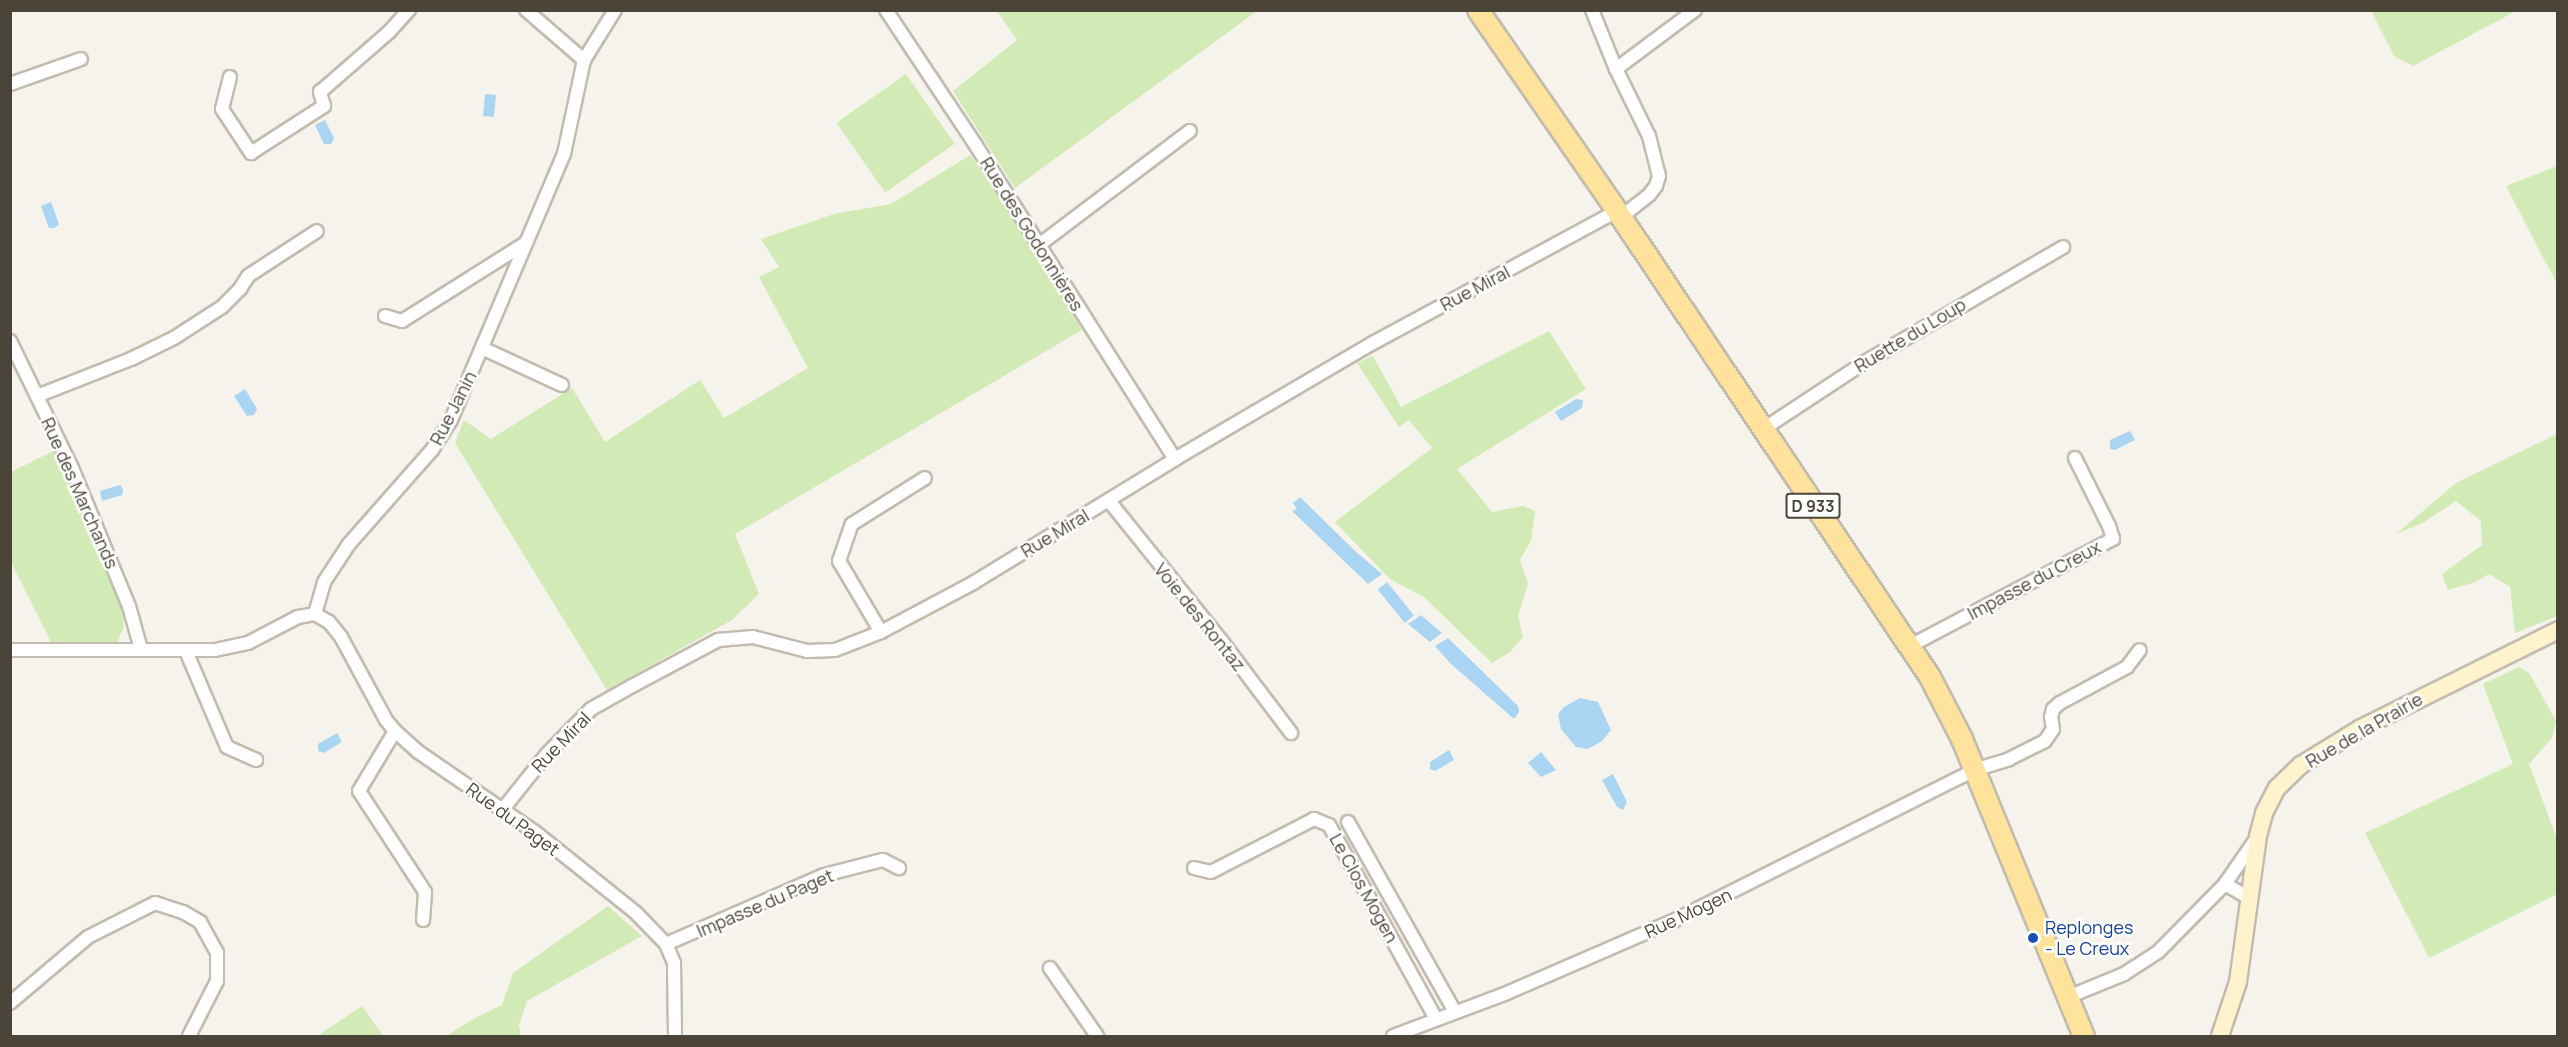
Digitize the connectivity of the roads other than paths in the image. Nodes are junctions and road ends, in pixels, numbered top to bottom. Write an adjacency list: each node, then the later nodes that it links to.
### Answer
1 (409, 10): 11 (street)
2 (526, 10): 9 (street)
3 (615, 10): 9 (street, Rue Janin)
4 (886, 10): 17 (street, Rue des Godonnières)
5 (1478, 10): 14 (main road, D 933)
6 (1592, 10): 10 (street, Rue Miral)
7 (1695, 10): 10 (street)
8 (81, 59): 12 (street)
9 (584, 60): 16 (street, Rue Janin)
10 (1616, 69): 14 (street, Rue Miral)
11 (230, 77)
12 (10, 84)
13 (1190, 131): 17 (street)
14 (1619, 214): 24 (main road, D 933); 26 (street, Rue Miral)
15 (317, 231): 23 (street)
16 (526, 243): 19 (street); 21 (street, Rue Janin)
17 (1040, 245): 26 (street, Rue des Godonnières)
18 (2063, 247): 24 (street, Ruette du Loup)
19 (385, 316)
20 (10, 341): 23 (street, Rue des Marchands)
21 (482, 348): 22 (street); 29 (street, Rue Janin)
22 (562, 385)
23 (37, 396): 33 (street, Rue des Marchands)
24 (1762, 430): 32 (main road, D 933)
25 (2075, 458): 32 (street, Impasse du Creux)
26 (1175, 459): 28 (street, Rue Miral)
27 (925, 478): 31 (street)
28 (1109, 501): 31 (street, Rue Miral); 38 (street, Voie des Rontaz)
29 (315, 614): 36 (street); 37 (street, Rue du Paget)
30 (2558, 630): 43 (street, Rue de la Prairie)
31 (881, 632): 41 (street, Rue Miral)
32 (1908, 647): 40 (main road, D 933)
33 (141, 649): 34 (street); 36 (street)
34 (10, 650)
35 (2140, 650): 40 (street, Rue Mogen)
36 (186, 651): 39 (street)
37 (395, 731): 41 (street, Rue du Paget); 48 (street)
38 (1291, 733)
39 (256, 760)
40 (1974, 770): 51 (main road, D 933); 53 (street, Rue Mogen)
41 (503, 810): 49 (street, Rue du Paget)
42 (1348, 822): 53 (street)
43 (2258, 836): 46 (street); 47 (street, Rue de la Prairie)
44 (899, 867): 49 (street, Impasse du Paget)
45 (1194, 868): 54 (street, Le Clos Mogen)
46 (2224, 884): 47 (street); 51 (street)
47 (2248, 898): 60 (street, Rue de la Prairie)
48 (423, 920)
49 (666, 944): 56 (street, Rue du Paget)
50 (1050, 968): 57 (street)
51 (2068, 997): 59 (main road, D 933)
52 (10, 1003): 55 (street)
53 (1455, 1012): 54 (street, Rue Mogen)
54 (1436, 1018): 58 (street, Rue Mogen)
55 (189, 1036)
56 (675, 1036)
57 (1097, 1036)
58 (1393, 1036)
59 (2084, 1036)
60 (2220, 1036)

